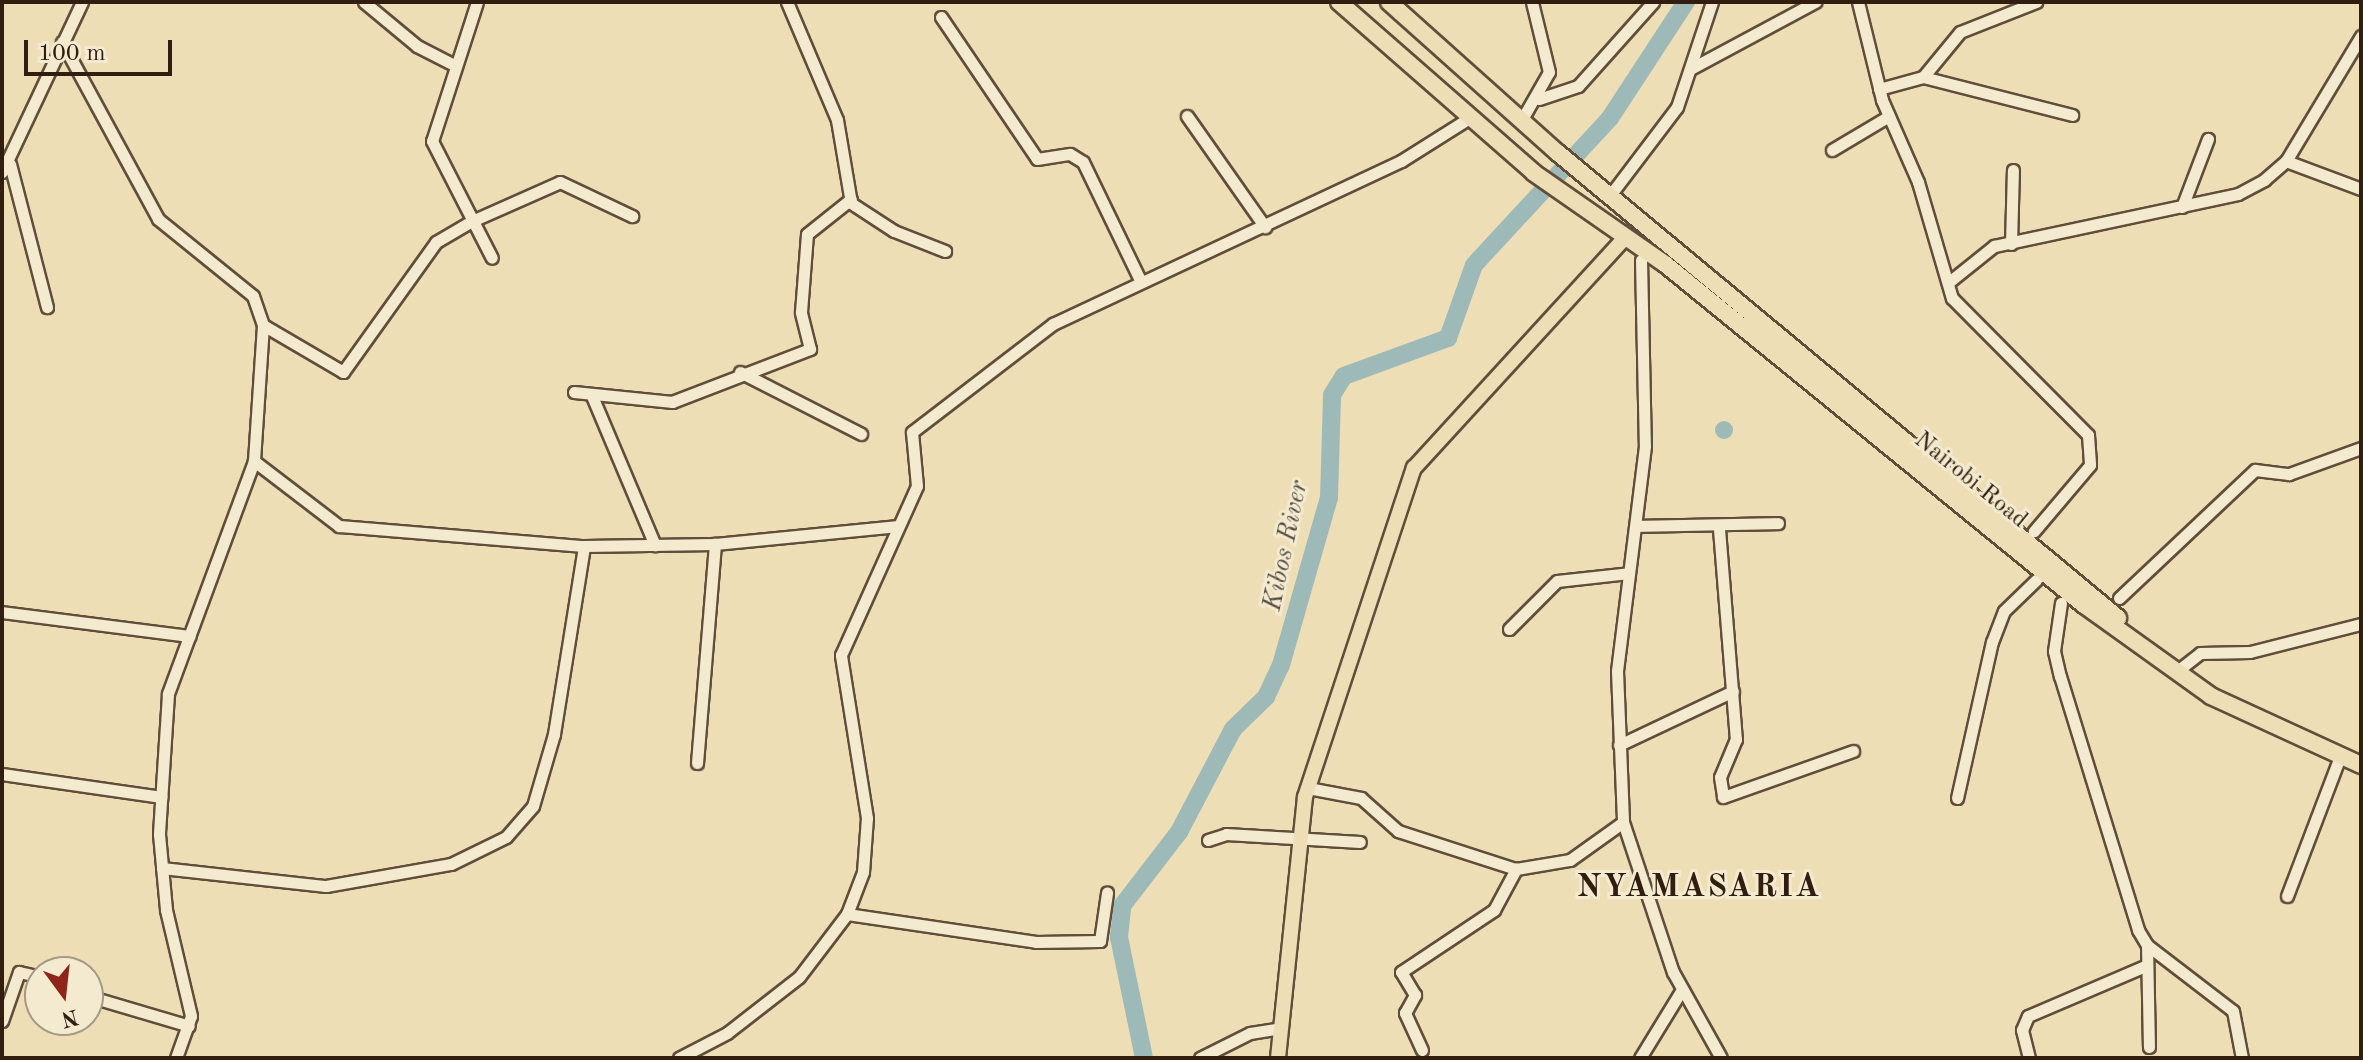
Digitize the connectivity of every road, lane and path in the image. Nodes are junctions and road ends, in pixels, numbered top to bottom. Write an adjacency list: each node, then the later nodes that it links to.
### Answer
1 (82, 2): 16 (street)
2 (364, 2): 17 (street)
3 (477, 2): 17 (street)
4 (787, 2): 34 (street)
5 (1389, 2): 26 (highway, Nairobi Road)
6 (1532, 2): 21 (street)
7 (1653, 2): 21 (street)
8 (1712, 2): 18 (street)
9 (1858, 2): 10 (street); 20 (street)
10 (1867, 2)
11 (2036, 2): 19 (street)
12 (1807, 3): 18 (street)
13 (1348, 5): 25 (highway, Nairobi Road)
14 (941, 17): 44 (street)
15 (2361, 36): 29 (street)
16 (62, 42): 30 (street); 47 (street)
17 (454, 65): 37 (street)
18 (1692, 68): 33 (street)
19 (1923, 77): 20 (street); 22 (street)
20 (1879, 89): 24 (street)
21 (1539, 99): 26 (street)
22 (2072, 115)
23 (1187, 116): 38 (street)
24 (1889, 116): 28 (street); 45 (street)
25 (1471, 117): 38 (street); 39 (highway, Nairobi Road)
26 (1521, 121): 33 (highway, Nairobi Road)
27 (2208, 139): 35 (street)
28 (1832, 150)
29 (2286, 161): 32 (street); 35 (street)
30 (6, 168): 46 (street)
31 (2013, 170): 40 (street)
32 (2361, 189)
33 (1611, 194): 70 (highway, Nairobi Road)
34 (851, 199): 41 (street); 48 (street)
35 (2182, 207): 40 (street)
36 (632, 216): 37 (street)
37 (472, 221): 42 (street); 47 (street)
38 (1265, 227): 44 (street)
39 (1624, 239): 75 (highway, Nairobi Road); 79 (main road)
40 (2011, 244): 45 (street)
41 (945, 251)
42 (492, 258)
43 (1641, 260): 56 (street)
44 (1140, 280): 55 (street)
45 (1949, 282): 58 (street)
46 (47, 307)
47 (263, 325): 53 (street)
48 (740, 372): 50 (street); 51 (street)
49 (574, 392): 50 (street)
50 (592, 396): 60 (street)
51 (861, 434)
52 (2361, 448): 64 (street)
53 (254, 461): 61 (street); 69 (street)
54 (1778, 523): 57 (street)
55 (898, 526): 59 (street); 90 (street)
56 (1638, 526): 57 (street); 62 (street)
57 (1719, 529): 71 (street)
58 (2034, 531)
59 (715, 544): 60 (street); 76 (street)
60 (655, 545): 61 (street)
61 (584, 546): 86 (street)
62 (1629, 573): 68 (street); 72 (street)
63 (2036, 580): 81 (street)
64 (2119, 598)
65 (2061, 603): 91 (street)
66 (2, 612): 69 (street)
67 (2361, 624): 70 (street)
68 (1509, 629)
69 (189, 636): 80 (street)
70 (2181, 668): 74 (highway, Nairobi Road)
71 (1733, 691): 72 (street); 73 (street)
72 (1619, 745): 82 (street)
73 (1853, 751)
74 (2361, 756)
75 (2339, 759): 77 (highway, Nairobi Road); 89 (street)
76 (697, 763)
77 (2361, 765)
78 (2, 774): 80 (street)
79 (1308, 788): 84 (main road); 87 (street)
80 (161, 797): 86 (street)
81 (1957, 798)
82 (1623, 822): 87 (street); 94 (street)
83 (1208, 840): 84 (street)
84 (1299, 840): 85 (street); 98 (main road)
85 (1360, 842)
86 (162, 868): 97 (street)
87 (1516, 869): 100 (street)
88 (1107, 893): 90 (street)
89 (2287, 896)
90 (847, 914): 102 (street)
91 (2147, 945): 92 (street); 108 (street)
92 (2145, 966): 99 (street); 107 (street)
93 (24, 973): 96 (street)
94 (1681, 991): 105 (street); 106 (street)
95 (104, 1001): 97 (street)
96 (2, 1021)
97 (189, 1026): 101 (street)
98 (1281, 1028): 103 (street); 104 (main road)
99 (2149, 1047)
100 (1422, 1050)
101 (176, 1058)
102 (679, 1058)
103 (1200, 1058)
104 (1278, 1058)
105 (1640, 1058)
106 (1721, 1058)
107 (2029, 1058)
108 (2242, 1058)

